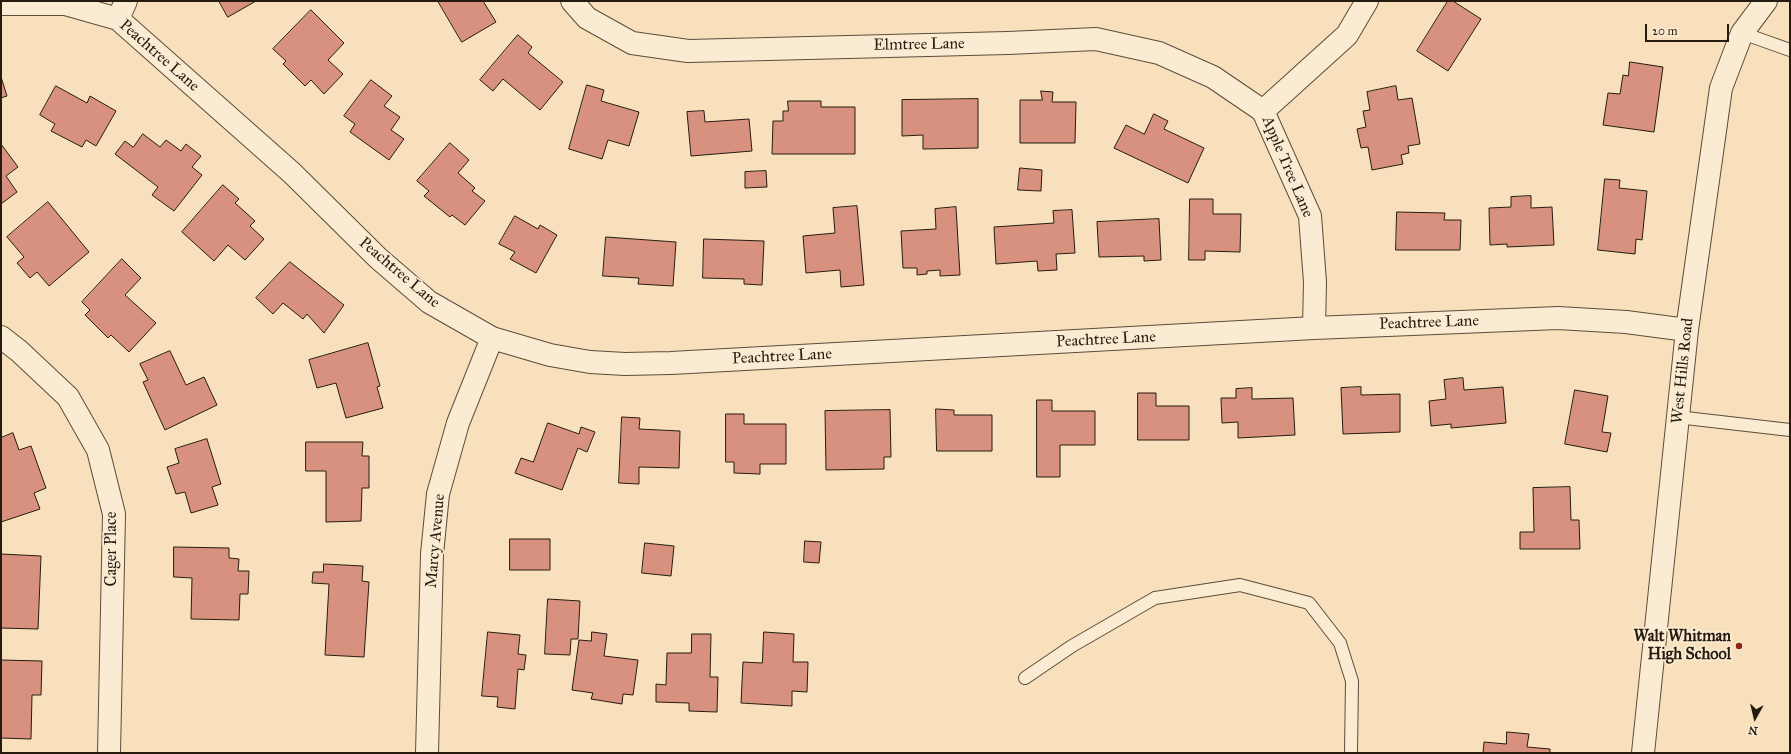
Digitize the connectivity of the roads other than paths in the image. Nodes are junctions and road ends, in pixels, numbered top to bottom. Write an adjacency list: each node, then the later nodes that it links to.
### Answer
1 (572, 1): 8 (street, Elmtree Lane)
2 (1367, 1): 8 (street, Apple Tree Lane)
3 (1766, 1): 6 (street, West Hills Road)
4 (1, 4): 5 (street, Peachtree Lane)
5 (122, 10): 12 (street, Peachtree Lane)
6 (1742, 33): 7 (lane); 10 (street, West Hills Road)
7 (1790, 50)
8 (1263, 111): 9 (street, Apple Tree Lane)
9 (1314, 328): 10 (street, Peachtree Lane); 12 (street, Peachtree Lane)
10 (1687, 330): 13 (street, West Hills Road)
11 (1, 337): 16 (street, Cager Place)
12 (492, 338): 17 (street, Marcy Avenue)
13 (1677, 417): 14 (lane); 19 (street, West Hills Road)
14 (1790, 430)
15 (1025, 678): 18 (lane)
16 (109, 753)
17 (427, 753)
18 (1351, 753)
19 (1643, 753)

